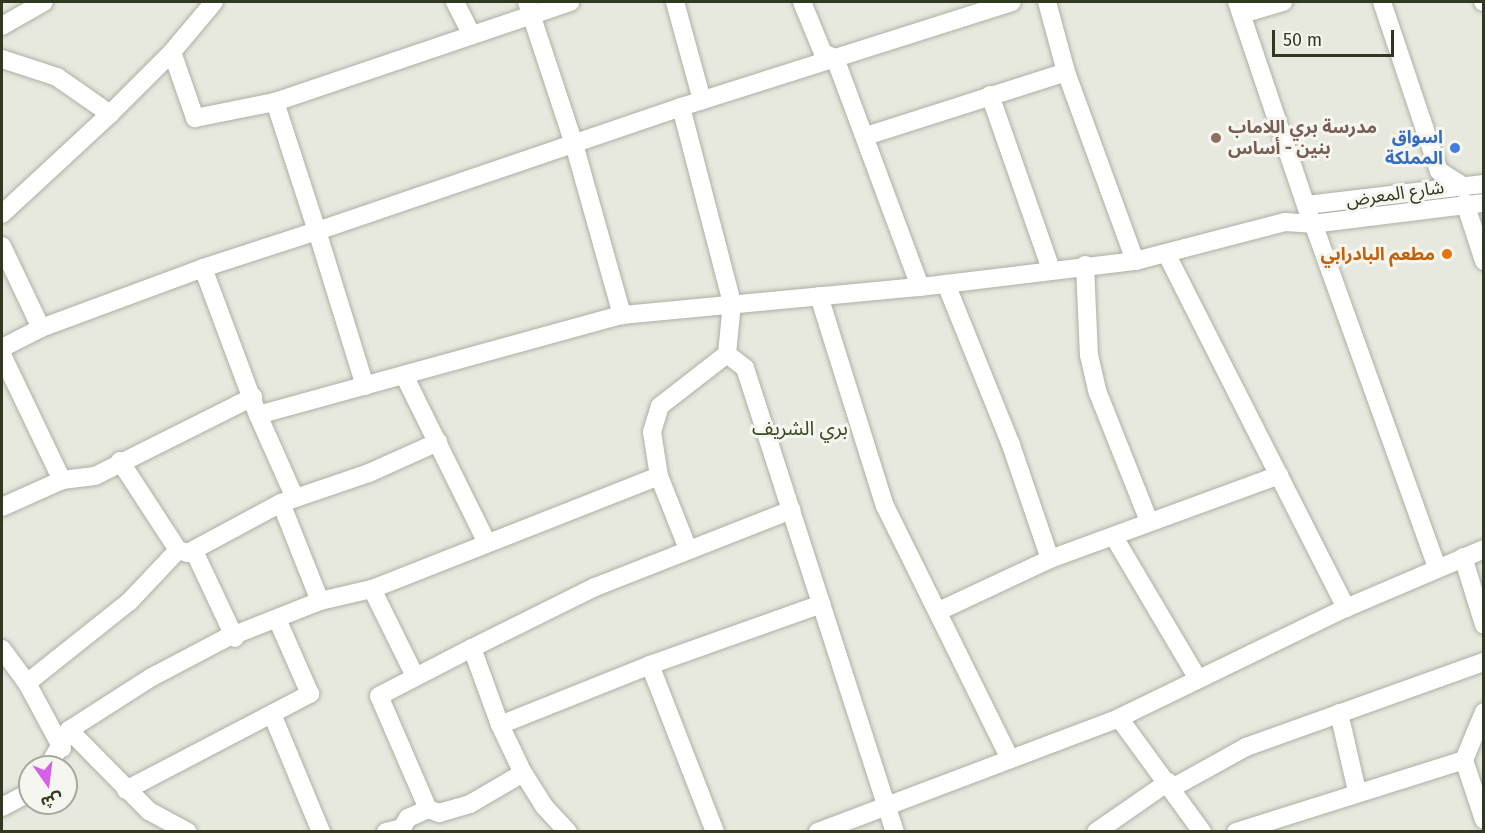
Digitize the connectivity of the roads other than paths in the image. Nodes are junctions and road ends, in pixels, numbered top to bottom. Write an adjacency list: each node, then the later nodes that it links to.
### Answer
1 (44, 2): 13 (street)
2 (214, 2): 15 (street)
3 (455, 2): 14 (street)
4 (572, 2): 11 (street)
5 (675, 2): 20 (street)
6 (802, 2): 16 (street)
7 (1012, 2): 16 (street)
8 (1047, 2): 18 (street)
9 (1283, 2): 12 (street)
10 (1382, 2): 27 (street)
11 (529, 8): 14 (street); 25 (street)
12 (1239, 8): 29 (street)
13 (2, 26)
14 (472, 35): 21 (street)
15 (172, 52): 21 (street); 23 (street)
16 (835, 58): 20 (street); 24 (street)
17 (2, 59): 23 (street)
18 (1066, 72): 19 (street); 36 (street)
19 (990, 95): 24 (street); 40 (street)
20 (702, 100): 22 (street)
21 (275, 102): 33 (street)
22 (681, 107): 25 (street); 44 (street)
23 (110, 114): 30 (street)
24 (866, 136): 42 (street)
25 (574, 144): 33 (street); 45 (street)
26 (1484, 184): 27 (street, شارع المعرض)
27 (1461, 185): 29 (street, شارع المعرض)
28 (1474, 203): 32 (street, شارع المعرض); 37 (street)
29 (1307, 205): 31 (street); 32 (street)
30 (2, 214)
31 (1285, 222): 32 (street, شارع المعرض); 35 (street)
32 (1312, 223): 69 (street)
33 (317, 231): 39 (street); 51 (street)
34 (2, 246): 46 (street)
35 (1167, 255): 36 (street); 55 (street)
36 (1135, 261): 38 (street)
37 (1484, 261)
38 (1085, 265): 40 (street); 61 (street)
39 (202, 268): 46 (street); 52 (street)
40 (1051, 269): 41 (street)
41 (945, 284): 42 (street); 68 (street)
42 (920, 287): 43 (street)
43 (819, 296): 44 (street); 74 (street)
44 (732, 303): 45 (street); 48 (street)
45 (622, 315): 50 (street)
46 (41, 328): 47 (street)
47 (2, 348)
48 (727, 354): 56 (street); 60 (street)
49 (2, 355): 57 (street)
50 (404, 375): 51 (street); 53 (street)
51 (365, 386): 52 (street)
52 (255, 406): 54 (street); 58 (street)
53 (438, 442): 58 (street); 63 (street)
54 (120, 461): 57 (street); 66 (street)
55 (1279, 475): 61 (street); 73 (street)
56 (659, 476): 63 (street); 64 (street)
57 (62, 480): 59 (street)
58 (288, 501): 66 (street); 71 (street)
59 (2, 507)
60 (791, 510): 64 (street); 72 (street)
61 (1149, 521): 62 (street)
62 (1113, 537): 68 (street); 83 (street)
63 (487, 543): 70 (street)
64 (688, 549): 78 (street)
65 (1484, 549): 67 (street)
66 (186, 551): 77 (street); 84 (street)
67 (1463, 557): 69 (street); 76 (street)
68 (1050, 559): 74 (street)
69 (1437, 568): 73 (street)
70 (372, 589): 71 (street); 82 (street)
71 (320, 601): 75 (street)
72 (821, 604): 81 (street); 100 (street)
73 (1346, 608): 83 (street)
74 (939, 612): 93 (street)
75 (278, 621): 77 (street); 87 (street)
76 (1484, 625)
77 (235, 638): 90 (street)
78 (472, 648): 82 (street); 89 (street)
79 (2, 649): 84 (street)
80 (1484, 662): 86 (street)
81 (650, 665): 89 (street); 108 (street)
82 (415, 676): 102 (street)
83 (1198, 679): 88 (street)
84 (27, 683): 91 (street)
85 (1484, 712): 94 (street)
86 (1339, 713): 96 (street); 98 (street)
87 (272, 714): 97 (street); 105 (street)
88 (1119, 718): 93 (street); 96 (street)
89 (500, 724): 95 (street)
90 (69, 730): 91 (street); 97 (street)
91 (62, 748): 92 (street)
92 (57, 755)
93 (1010, 759): 100 (street)
94 (1464, 760): 98 (street); 103 (street)
95 (523, 773): 102 (street); 107 (street)
96 (1170, 785): 111 (street); 112 (street)
97 (126, 790): 104 (street)
98 (1357, 791): 113 (street)
99 (18, 798): 101 (street)
100 (886, 806): 109 (street); 110 (street)
101 (2, 807)
102 (428, 809): 106 (street)
103 (1484, 820)
104 (188, 831)
105 (321, 831)
106 (386, 831)
107 (568, 831)
108 (715, 831)
109 (818, 831)
110 (895, 831)
111 (1096, 831)
112 (1202, 831)
113 (1236, 831)

